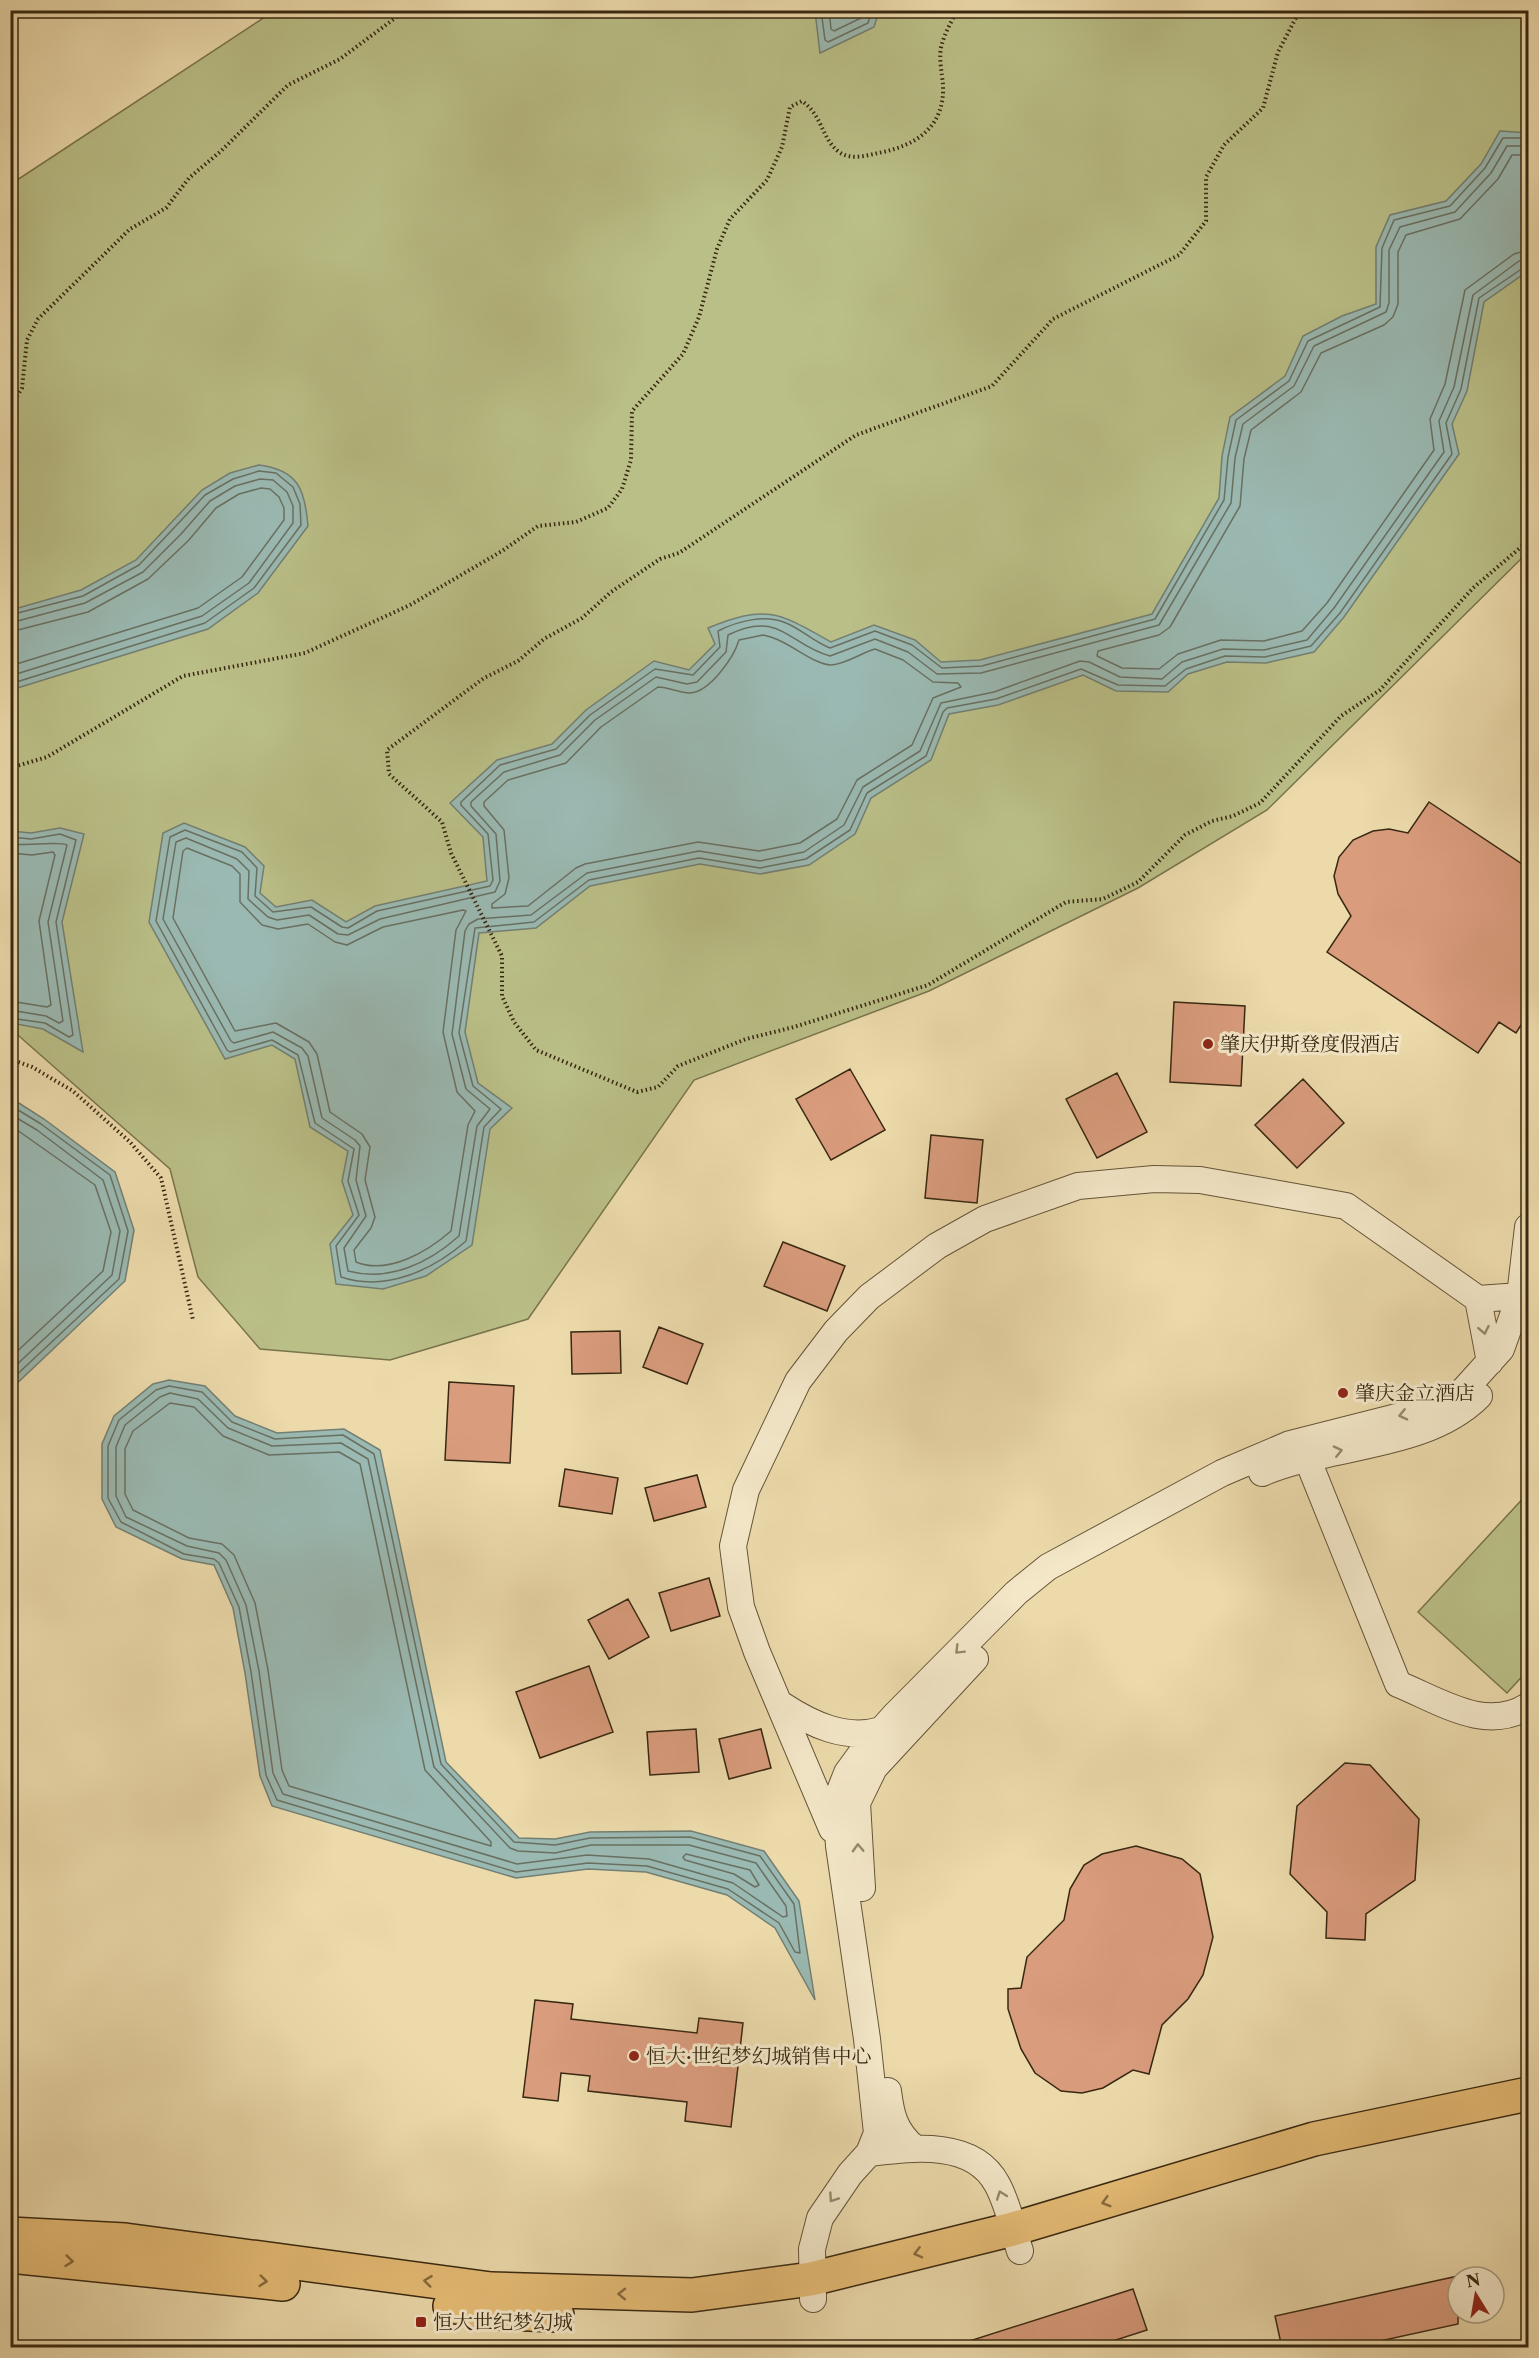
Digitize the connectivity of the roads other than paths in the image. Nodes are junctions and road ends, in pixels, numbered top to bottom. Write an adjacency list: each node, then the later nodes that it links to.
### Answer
1 (1528, 1227): 3 (street)
2 (1478, 1299): 3 (street); 4 (street, one-way to 4); 6 (street)
3 (1524, 1307): 4 (street); 5 (street, one-way to 3)
4 (1490, 1362): 8 (street, one-way to 8)
5 (1307, 1458): 7 (street); 12 (street, one-way to 5)
6 (782, 1705): 8 (street); 9 (street)
7 (1528, 1706)
8 (881, 1730): 9 (street)
9 (839, 1846): 13 (street)
10 (1528, 2094): 15 (main road, one-way to 15)
11 (1528, 2117): 15 (main road)
12 (914, 2148): 13 (street); 15 (street, one-way to 12)
13 (869, 2153): 17 (street, one-way to 17)
14 (10, 2234): 17 (main road, one-way to 14)
15 (1016, 2240): 17 (main road)
16 (10, 2256): 17 (main road, one-way to 17)
17 (812, 2289)

